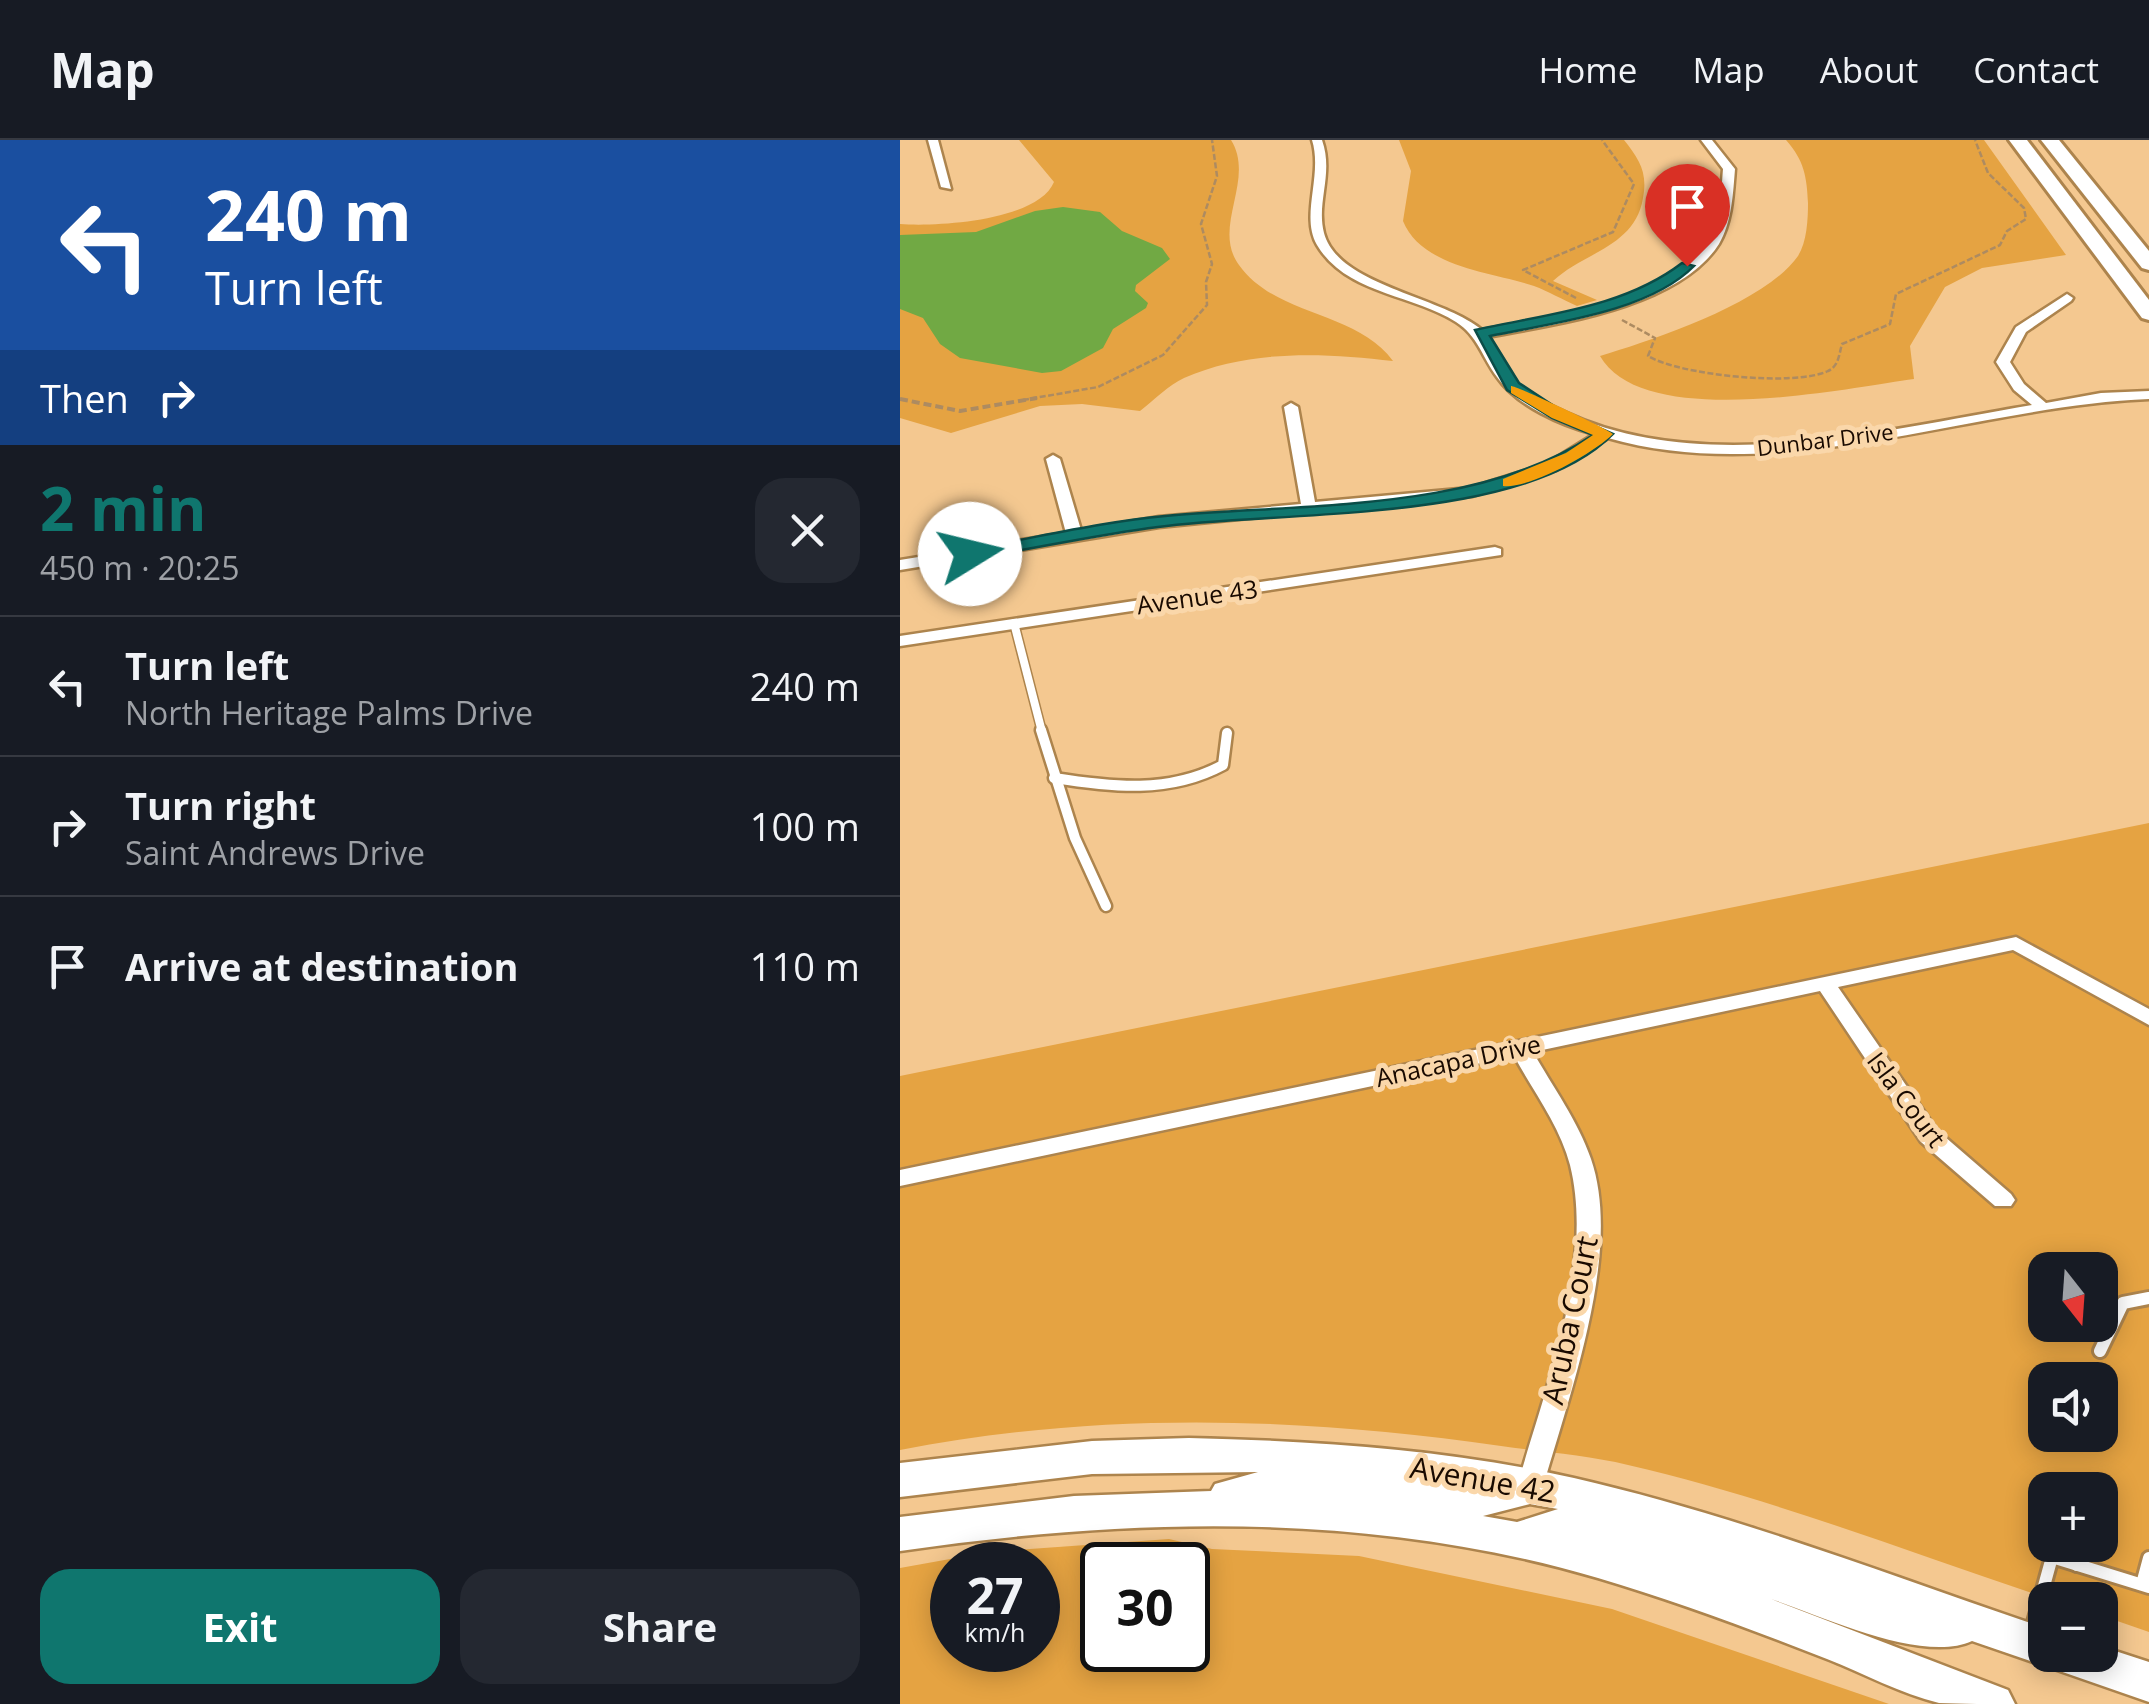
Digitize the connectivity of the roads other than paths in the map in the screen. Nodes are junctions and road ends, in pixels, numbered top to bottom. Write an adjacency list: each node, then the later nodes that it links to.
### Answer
1 (933, 140): 6 (street)
2 (1317, 140): 10 (street)
3 (1706, 140): 10 (street)
4 (2018, 140): 9 (main road)
5 (2050, 140): 7 (main road)
6 (946, 187)
7 (2149, 264)
8 (2067, 298): 14 (street)
9 (2149, 314)
10 (1480, 334): 15 (street, Dunbar Drive)
11 (2149, 395): 14 (street, Dunbar Drive)
12 (2149, 406): 14 (street, Dunbar Drive)
13 (1292, 407): 17 (street)
14 (2044, 408): 15 (street, Dunbar Drive)
15 (1605, 434): 17 (street)
16 (1053, 459): 18 (street)
17 (1309, 509): 18 (street)
18 (1076, 538): 20 (street)
19 (1495, 552): 21 (street, Avenue 43)
20 (900, 564)
21 (1014, 624): 22 (street, Avenue 43); 24 (lane)
22 (900, 640)
23 (1226, 733): 24 (lane)
24 (1054, 778): 25 (lane)
25 (1106, 906)
26 (1826, 984): 27 (street, Anacapa Drive); 28 (street, Anacapa Drive); 30 (street, Isla Court)
27 (2149, 1018)
28 (1520, 1047): 29 (street, Anacapa Drive); 34 (street, Aruba Court)
29 (900, 1178)
30 (2003, 1200)
31 (2149, 1298): 32 (lane)
32 (2100, 1351)
33 (900, 1480): 34 (street, Avenue 42)
34 (1530, 1487): 35 (street); 43 (street, Avenue 42)
35 (1182, 1506): 36 (street, Avenue 42); 37 (street, Avenue 42)
36 (900, 1534)
37 (1514, 1542): 44 (street); 47 (street, Avenue 42)
38 (2149, 1558): 42 (lane)
39 (2077, 1562): 40 (lane)
40 (2077, 1565): 41 (lane); 42 (lane)
41 (2047, 1582)
42 (2145, 1586)
43 (2028, 1641)
44 (2028, 1642)
45 (2118, 1671): 46 (street, Avenue 42)
46 (2149, 1682)
47 (1993, 1704)

